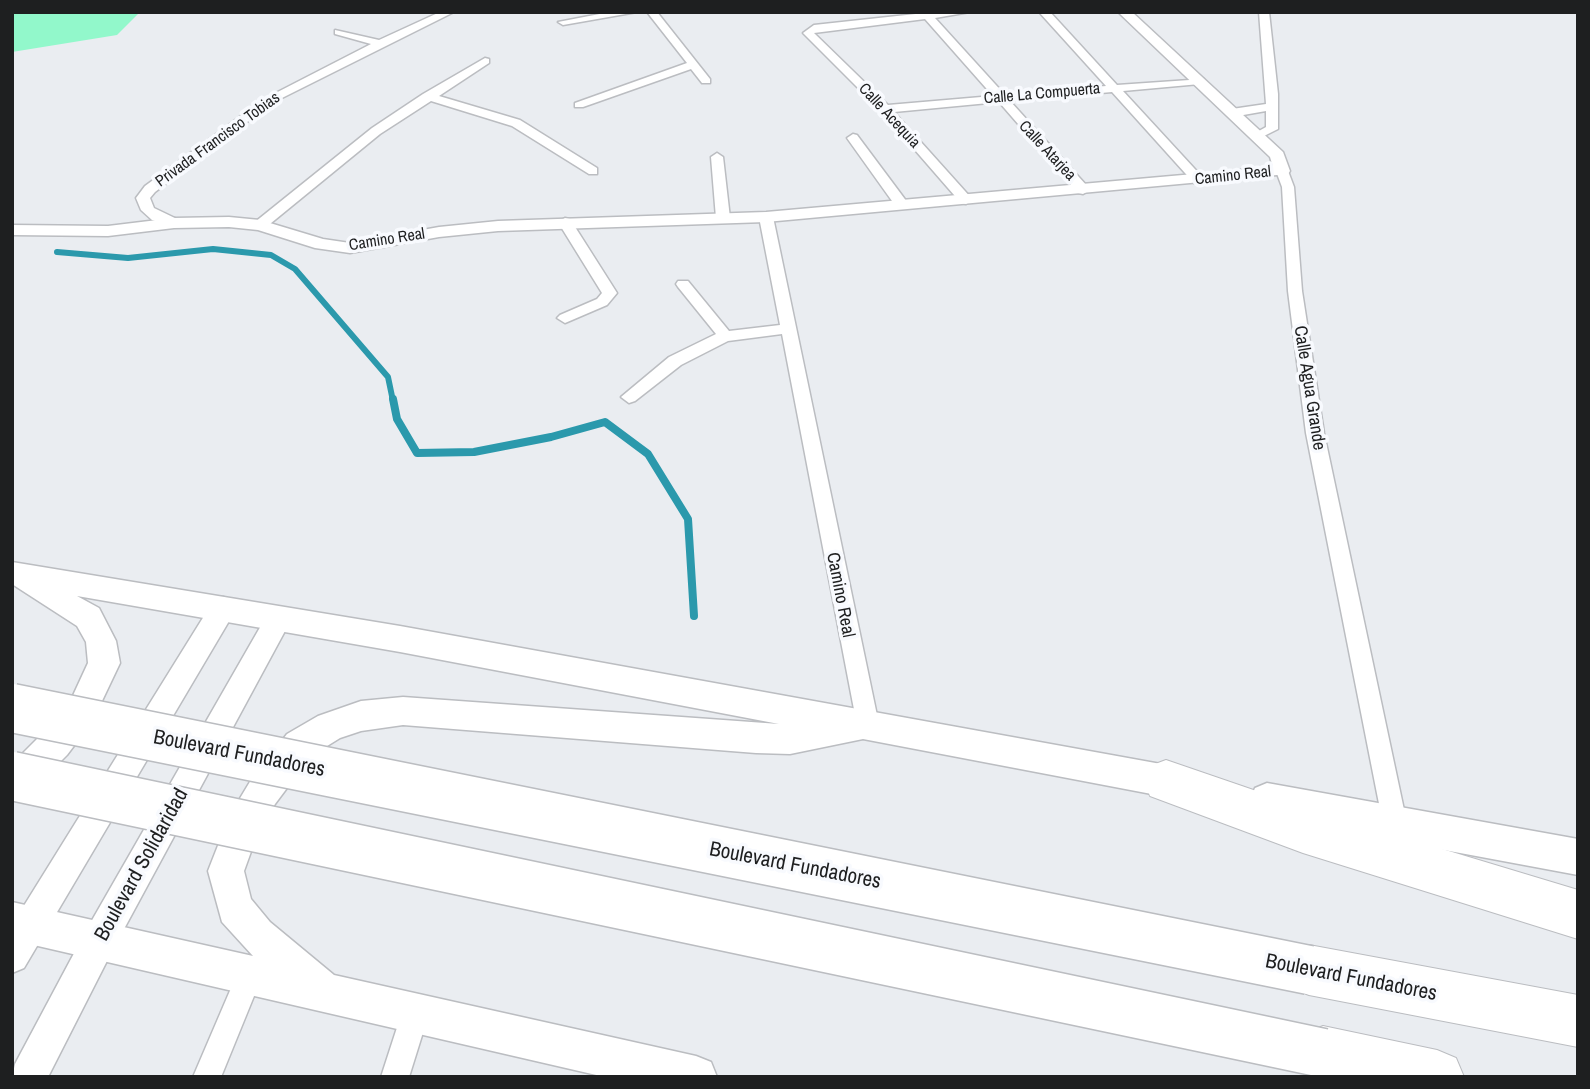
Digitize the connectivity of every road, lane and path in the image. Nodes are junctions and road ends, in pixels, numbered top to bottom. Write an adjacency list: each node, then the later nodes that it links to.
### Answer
1 (449, 12): 11 (street, Privada Francisco Tobias)
2 (632, 12): 9 (street)
3 (652, 12): 13 (street)
4 (965, 12): 8 (street)
5 (1044, 12): 16 (street)
6 (1124, 12): 15 (street, Calle Agua Grande)
7 (1264, 12): 20 (street)
8 (928, 16): 18 (street, Calle Atarjea); 21 (street, Calle Acequia)
9 (563, 22)
10 (339, 32): 11 (street)
11 (380, 43): 35 (street, Privada Francisco Tobias)
12 (485, 61): 17 (street)
13 (692, 65): 14 (street); 19 (street)
14 (706, 81)
15 (1200, 81): 16 (street, Calle La Compuerta); 22 (street, Calle Agua Grande)
16 (1114, 88): 18 (street, Calle La Compuerta); 28 (street)
17 (427, 96): 26 (street); 36 (street)
18 (999, 98): 21 (street, Calle La Compuerta); 29 (street, Calle Atarjea)
19 (579, 105)
20 (1272, 107): 22 (street); 23 (street)
21 (885, 109): 30 (street, Calle Acequia)
22 (1233, 113): 23 (street, Calle Agua Grande)
23 (1256, 136): 27 (street, Calle Agua Grande)
24 (853, 138): 31 (street)
25 (717, 157): 33 (street)
26 (593, 171)
27 (1282, 171): 28 (street, Camino Real); 51 (street, Calle Agua Grande)
28 (1199, 180): 29 (street, Camino Real)
29 (1083, 190): 30 (street, Camino Real)
30 (965, 200): 31 (street, Camino Real)
31 (902, 205): 32 (street, Camino Real)
32 (766, 217): 33 (street, Camino Real); 40 (street, Camino Real)
33 (723, 218): 34 (street, Camino Real)
34 (565, 222): 36 (street, Camino Real); 39 (street)
35 (174, 223): 36 (street, Camino Real); 37 (street, Camino Real)
36 (260, 225)
37 (12, 230)
38 (683, 284): 41 (street)
39 (565, 318)
40 (787, 329): 41 (street); 47 (street, Camino Real)
41 (724, 336): 42 (street)
42 (629, 397)
43 (12, 573): 44 (main road); 50 (main road)
44 (223, 608): 45 (main road); 54 (street)
45 (279, 618): 47 (main road); 55 (street, Boulevard Solidaridad)
46 (12, 708): 59 (highway, Boulevard Fundadores, bridge)
47 (867, 725): 49 (main road); 57 (main road)
48 (12, 776): 64 (highway, bridge)
49 (1166, 781): 51 (main road); 53 (highway)
50 (12, 786)
51 (1395, 824): 52 (main road)
52 (1578, 857)
53 (1578, 915)
54 (18, 934): 55 (main road)
55 (99, 941): 56 (main road); 60 (street, Boulevard Solidaridad)
56 (250, 974): 57 (main road); 61 (street)
57 (323, 991): 58 (main road)
58 (415, 1013): 62 (street); 63 (main road)
59 (1578, 1021)
60 (27, 1077)
61 (207, 1077)
62 (395, 1077)
63 (696, 1077)
64 (1437, 1077)

